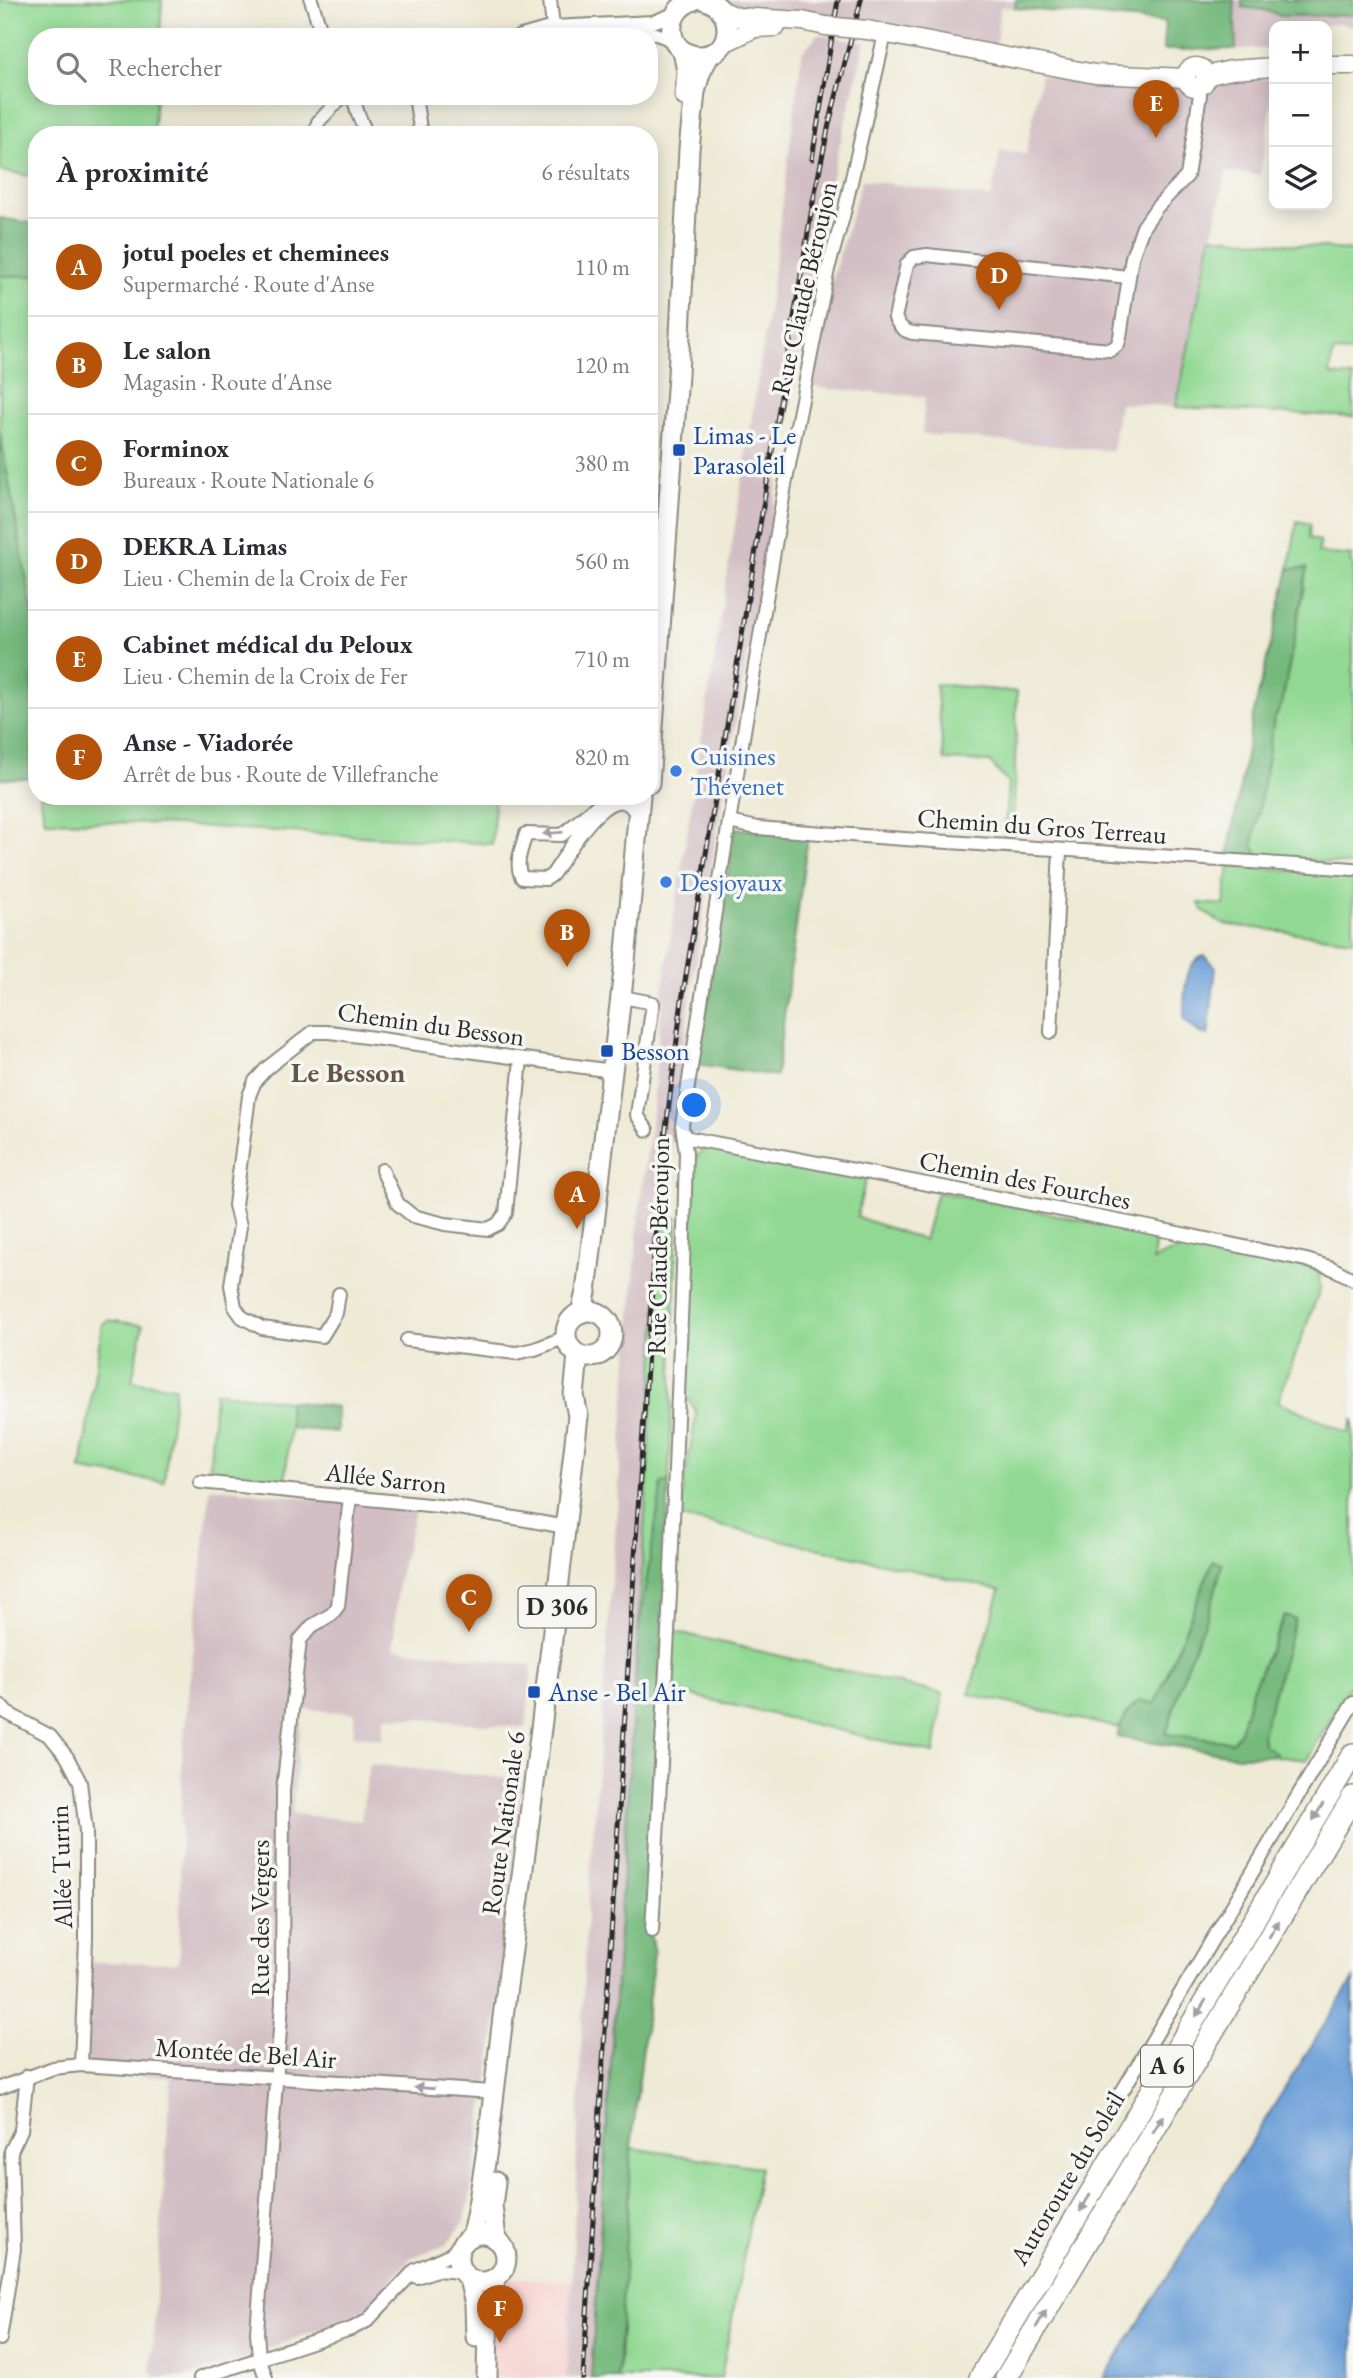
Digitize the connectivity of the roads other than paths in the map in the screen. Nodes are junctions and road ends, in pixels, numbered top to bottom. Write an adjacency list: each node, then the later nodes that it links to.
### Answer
1 (311, 0): 7 (street)
2 (550, 0): 5 (street)
3 (699, 4): 4 (main road); 6 (street); 12 (main road); 13 (main road)
4 (823, 25): 10 (main road, bridge); 13 (main road)
5 (553, 27): 6 (street); 8 (street)
6 (569, 27): 9 (street)
7 (320, 28)
8 (550, 28)
9 (576, 28)
10 (876, 32): 17 (main road); 33 (street, Rue Claude Béroujon)
11 (658, 33): 12 (street)
12 (680, 47): 13 (main road); 25 (main road)
13 (716, 49): 26 (main road)
14 (1332, 65): 15 (main road)
15 (1353, 65)
16 (1269, 67): 17 (main road)
17 (1197, 80): 24 (street)
18 (334, 105): 21 (street)
19 (356, 105): 22 (street)
20 (416, 105): 23 (street)
21 (317, 126)
22 (363, 126)
23 (420, 126)
24 (1128, 276): 24 (street)
25 (658, 465)
26 (658, 656)
27 (597, 805): 28 (street, one-way to 28)
28 (610, 805)
29 (630, 805): 32 (street, one-way to 32)
30 (639, 805): 32 (main road)
31 (647, 805): 36 (main road)
32 (638, 818): 39 (main road)
33 (729, 822): 34 (street, Chemin du Gros Terreau); 41 (street, Rue Claude Béroujon)
34 (1060, 850): 35 (street, Chemin du Gros Terreau); 37 (street)
35 (1353, 869)
36 (628, 998): 40 (street); 45 (main road)
37 (1051, 1032)
38 (521, 1059): 39 (street, Chemin du Besson); 42 (street); 44 (street, Chemin du Besson)
39 (612, 1071): 45 (main road)
40 (647, 1130)
41 (684, 1137): 43 (street, Chemin des Fourches); 57 (street, Rue Claude Béroujon)
42 (382, 1170)
43 (1353, 1279)
44 (340, 1294)
45 (587, 1312): 46 (main road); 48 (main road)
46 (566, 1337): 47 (street); 48 (main road)
47 (407, 1340)
48 (585, 1356): 51 (main road, Route Nationale 6 / D 306)
49 (200, 1482): 50 (street, Allée Sarron)
50 (350, 1497): 51 (street, Allée Sarron); 60 (street, Rue des Vergers)
51 (566, 1528): 56 (main road, Route Nationale 6 / D 306)
52 (1353, 1703): 63 (street)
53 (0, 1705): 58 (street, Allée Turrin)
54 (1353, 1754): 77 (highway, Autoroute du Soleil / A 6, one-way to 77)
55 (1353, 1797): 78 (highway, Autoroute du Soleil / A 6, one-way to 55)
56 (534, 1798): 62 (main road, Route Nationale 6 / D 306); 67 (main road, D 306)
57 (652, 1931)
58 (81, 2065): 59 (street, Montée de Bel Air); 60 (street, Montée de Bel Air)
59 (27, 2076): 61 (street, Montée de Bel Air); 64 (street)
60 (276, 2078): 62 (street, Montée de Bel Air, one-way to 60); 72 (street, Rue des Vergers)
61 (0, 2088)
62 (492, 2092): 66 (main road, Route Nationale 6 / D 306)
63 (1120, 2095)
64 (10, 2151): 65 (street); 71 (street)
65 (0, 2161)
66 (468, 2239): 67 (main road); 68 (main road); 70 (street)
67 (496, 2239): 69 (main road)
68 (466, 2276): 69 (main road); 70 (street); 75 (main road)
69 (495, 2278): 76 (main road)
70 (400, 2289): 72 (street)
71 (0, 2339)
72 (259, 2358): 73 (street); 74 (street, Rue des Vergers)
73 (200, 2378)
74 (266, 2378)
75 (475, 2378)
76 (486, 2378)
77 (980, 2378)
78 (1006, 2378)

